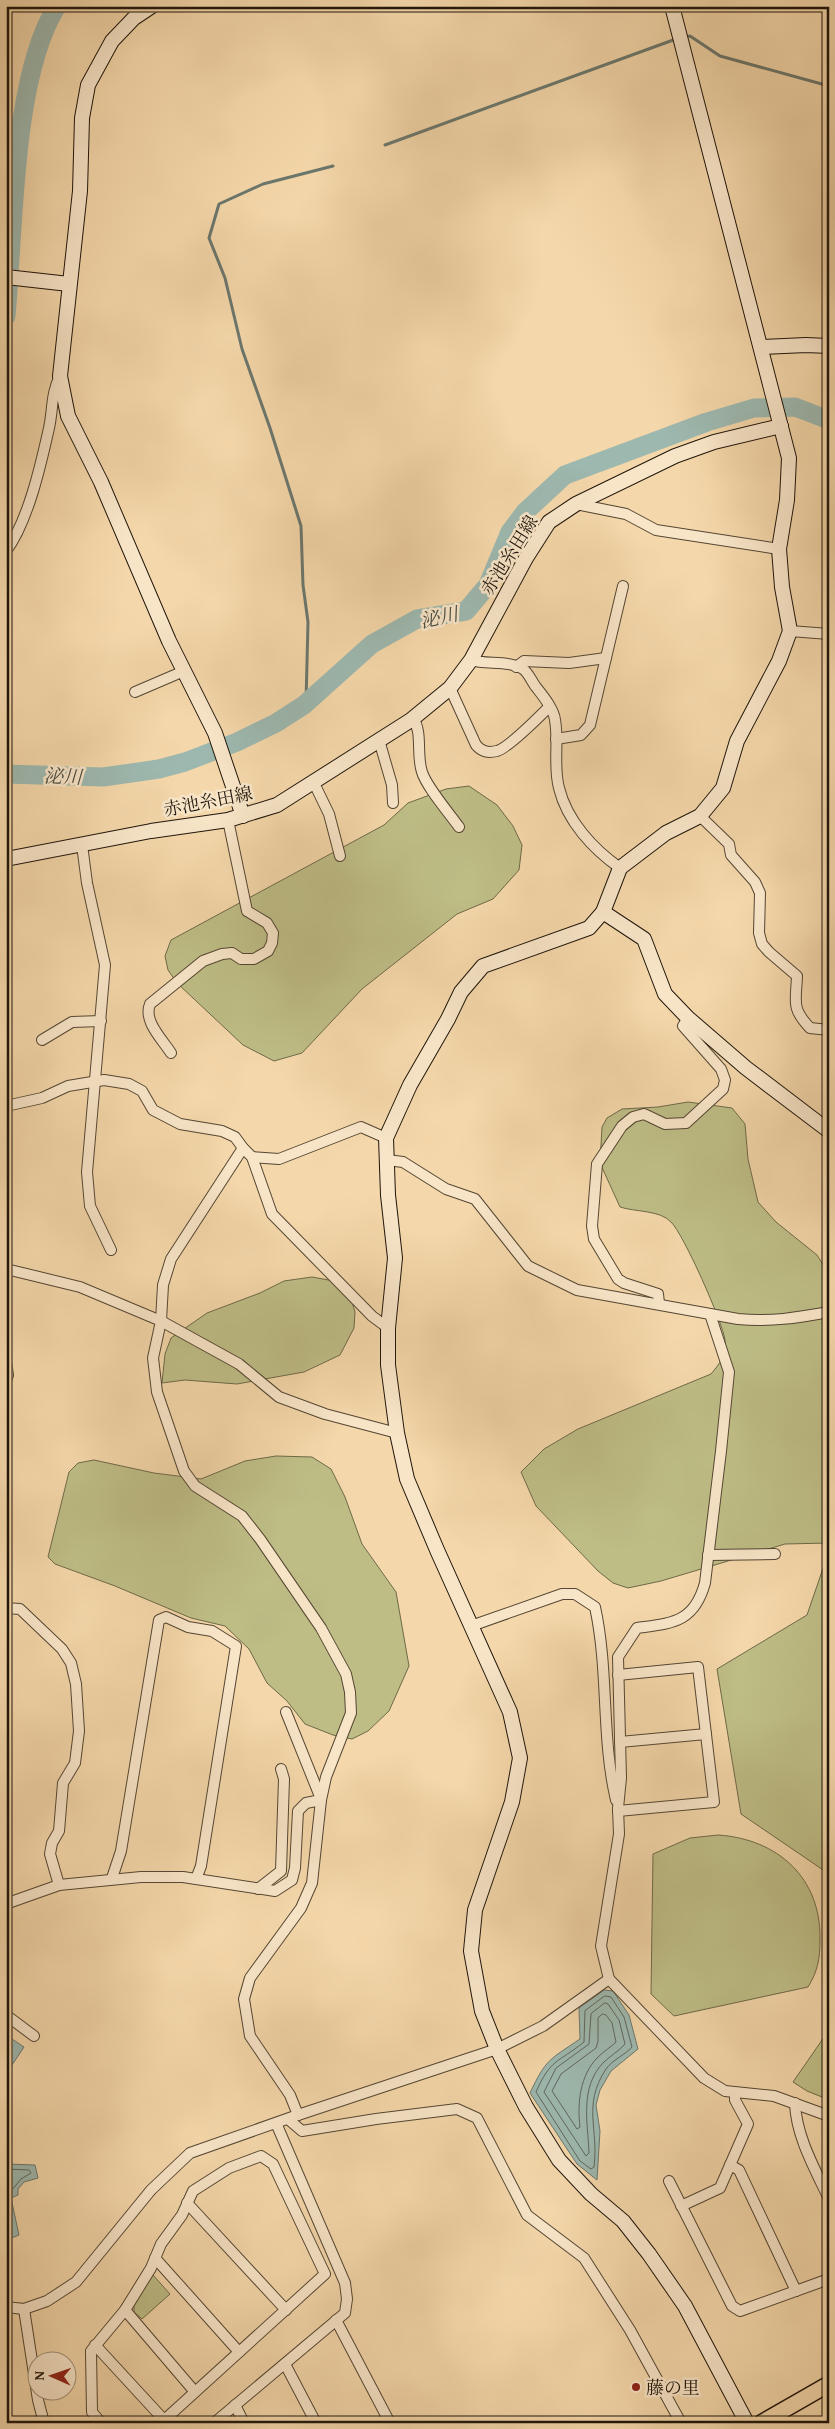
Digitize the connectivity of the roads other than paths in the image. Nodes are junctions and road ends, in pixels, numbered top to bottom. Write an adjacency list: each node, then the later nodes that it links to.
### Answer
1 (152, 6): 4 (street)
2 (672, 6): 6 (street)
3 (6, 277): 4 (street)
4 (65, 284): 7 (street)
5 (829, 346): 6 (street)
6 (762, 348): 8 (street)
7 (60, 376): 11 (street); 18 (street)
8 (781, 422): 9 (street, 赤池糸田線); 10 (street)
9 (576, 504): 10 (street); 16 (street, 赤池糸田線)
10 (779, 549): 13 (street)
11 (6, 551)
12 (623, 586): 15 (street)
13 (790, 631): 14 (street); 28 (street)
14 (829, 634)
15 (606, 658): 17 (street); 23 (street)
16 (470, 660): 17 (street); 19 (street, 赤池糸田線)
17 (516, 667): 21 (street)
18 (184, 671): 20 (street); 27 (street)
19 (450, 688): 21 (street); 22 (street, 赤池糸田線)
20 (135, 692)
21 (549, 707): 23 (street)
22 (413, 718): 24 (street, 赤池糸田線); 30 (street)
23 (556, 739): 34 (street)
24 (379, 740): 25 (street, 赤池糸田線); 26 (street)
25 (313, 781): 27 (street, 赤池糸田線); 32 (street)
26 (393, 803)
27 (243, 816): 29 (street, 赤池糸田線)
28 (700, 816): 34 (street); 38 (street)
29 (228, 820): 31 (street, 赤池糸田線); 40 (street)
30 (459, 827)
31 (82, 845): 33 (street, 赤池糸田線); 37 (street)
32 (340, 856)
33 (6, 859)
34 (620, 868): 35 (street)
35 (603, 912): 36 (street); 44 (street)
36 (688, 1018): 43 (street); 50 (street)
37 (101, 1021): 39 (street); 41 (street)
38 (829, 1030)
39 (42, 1040)
40 (171, 1053)
41 (95, 1082): 42 (street); 45 (street); 48 (street)
42 (6, 1106)
43 (829, 1131)
44 (386, 1138): 46 (street); 47 (street)
45 (242, 1148): 46 (street); 53 (street)
46 (252, 1157): 54 (street)
47 (387, 1160): 50 (street); 54 (street)
48 (111, 1250)
49 (6, 1269): 53 (street)
50 (659, 1303): 52 (street)
51 (829, 1312): 52 (street)
52 (710, 1314): 59 (street)
53 (161, 1321): 57 (street); 67 (street)
54 (388, 1328): 57 (street)
55 (6, 1363): 56 (street)
56 (6, 1381)
57 (397, 1432): 61 (street)
58 (775, 1554): 59 (street)
59 (708, 1555): 62 (street)
60 (6, 1608): 71 (street)
61 (471, 1626): 68 (street); 77 (street)
62 (618, 1675): 64 (street); 65 (street)
63 (286, 1712): 67 (street)
64 (706, 1734): 65 (street); 68 (street)
65 (620, 1742): 68 (street)
66 (281, 1769): 72 (street)
67 (321, 1800): 72 (street); 80 (street)
68 (618, 1809): 74 (street)
69 (112, 1878): 70 (street); 70 (street); 71 (street)
70 (196, 1879): 72 (street)
71 (59, 1885): 73 (street)
72 (258, 1889)
73 (6, 1901)
74 (609, 1979): 77 (street); 78 (street)
75 (6, 2015): 76 (street)
76 (34, 2036)
77 (497, 2049): 80 (street); 113 (street)
78 (735, 2093): 79 (street); 84 (street)
79 (795, 2103): 81 (street); 86 (street)
80 (298, 2114): 82 (street)
81 (829, 2116)
82 (288, 2119): 83 (street); 112 (street)
83 (276, 2123): 89 (street); 95 (street)
84 (730, 2165): 88 (street); 93 (street)
85 (669, 2181): 88 (street)
86 (829, 2199)
87 (187, 2203): 90 (street); 91 (street); 97 (street)
88 (681, 2206): 93 (street)
89 (318, 2219): 90 (street); 98 (street)
90 (302, 2226): 97 (street)
91 (155, 2258): 96 (street); 100 (street)
92 (829, 2279): 93 (street)
93 (796, 2290)
94 (6, 2307): 95 (street)
95 (24, 2309): 106 (street)
96 (125, 2310): 99 (street); 103 (street)
97 (286, 2310): 100 (street)
98 (336, 2320): 101 (street); 111 (street)
99 (96, 2345): 105 (street); 107 (street)
100 (239, 2352): 103 (street)
101 (285, 2364): 104 (street); 110 (street)
102 (829, 2384): 114 (main road)
103 (195, 2392): 105 (street)
104 (235, 2405): 108 (street); 109 (street)
105 (162, 2422)
106 (44, 2423)
107 (101, 2423)
108 (214, 2423)
109 (244, 2423)
110 (316, 2423)
111 (390, 2423)
112 (681, 2423)
113 (747, 2423)
114 (761, 2423)

